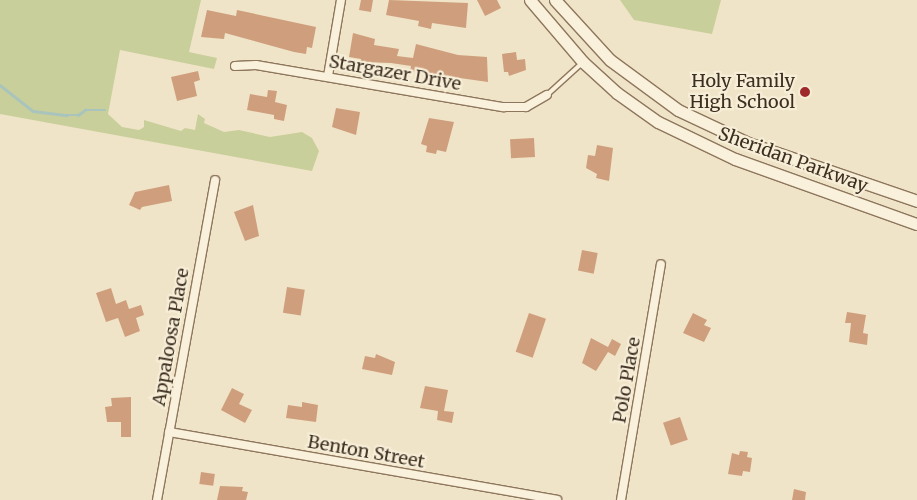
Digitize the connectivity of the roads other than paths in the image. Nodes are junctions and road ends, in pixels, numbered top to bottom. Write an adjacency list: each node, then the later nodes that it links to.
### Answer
1 (341, 0): 6 (street)
2 (530, 0): 4 (main road, Sheridan Parkway)
3 (554, 0): 9 (main road, Sheridan Parkway)
4 (582, 62): 7 (lane); 10 (main road, Sheridan Parkway)
5 (235, 66): 6 (street, Stargazer Drive)
6 (328, 76): 7 (street, Stargazer Drive)
7 (547, 95)
8 (215, 180): 12 (street, Appaloosa Place)
9 (917, 201)
10 (917, 224)
11 (661, 264): 15 (street, Polo Place)
12 (169, 432): 13 (street, Appaloosa Place); 14 (street, Benton Street)
13 (157, 500)
14 (557, 500)
15 (621, 500)

